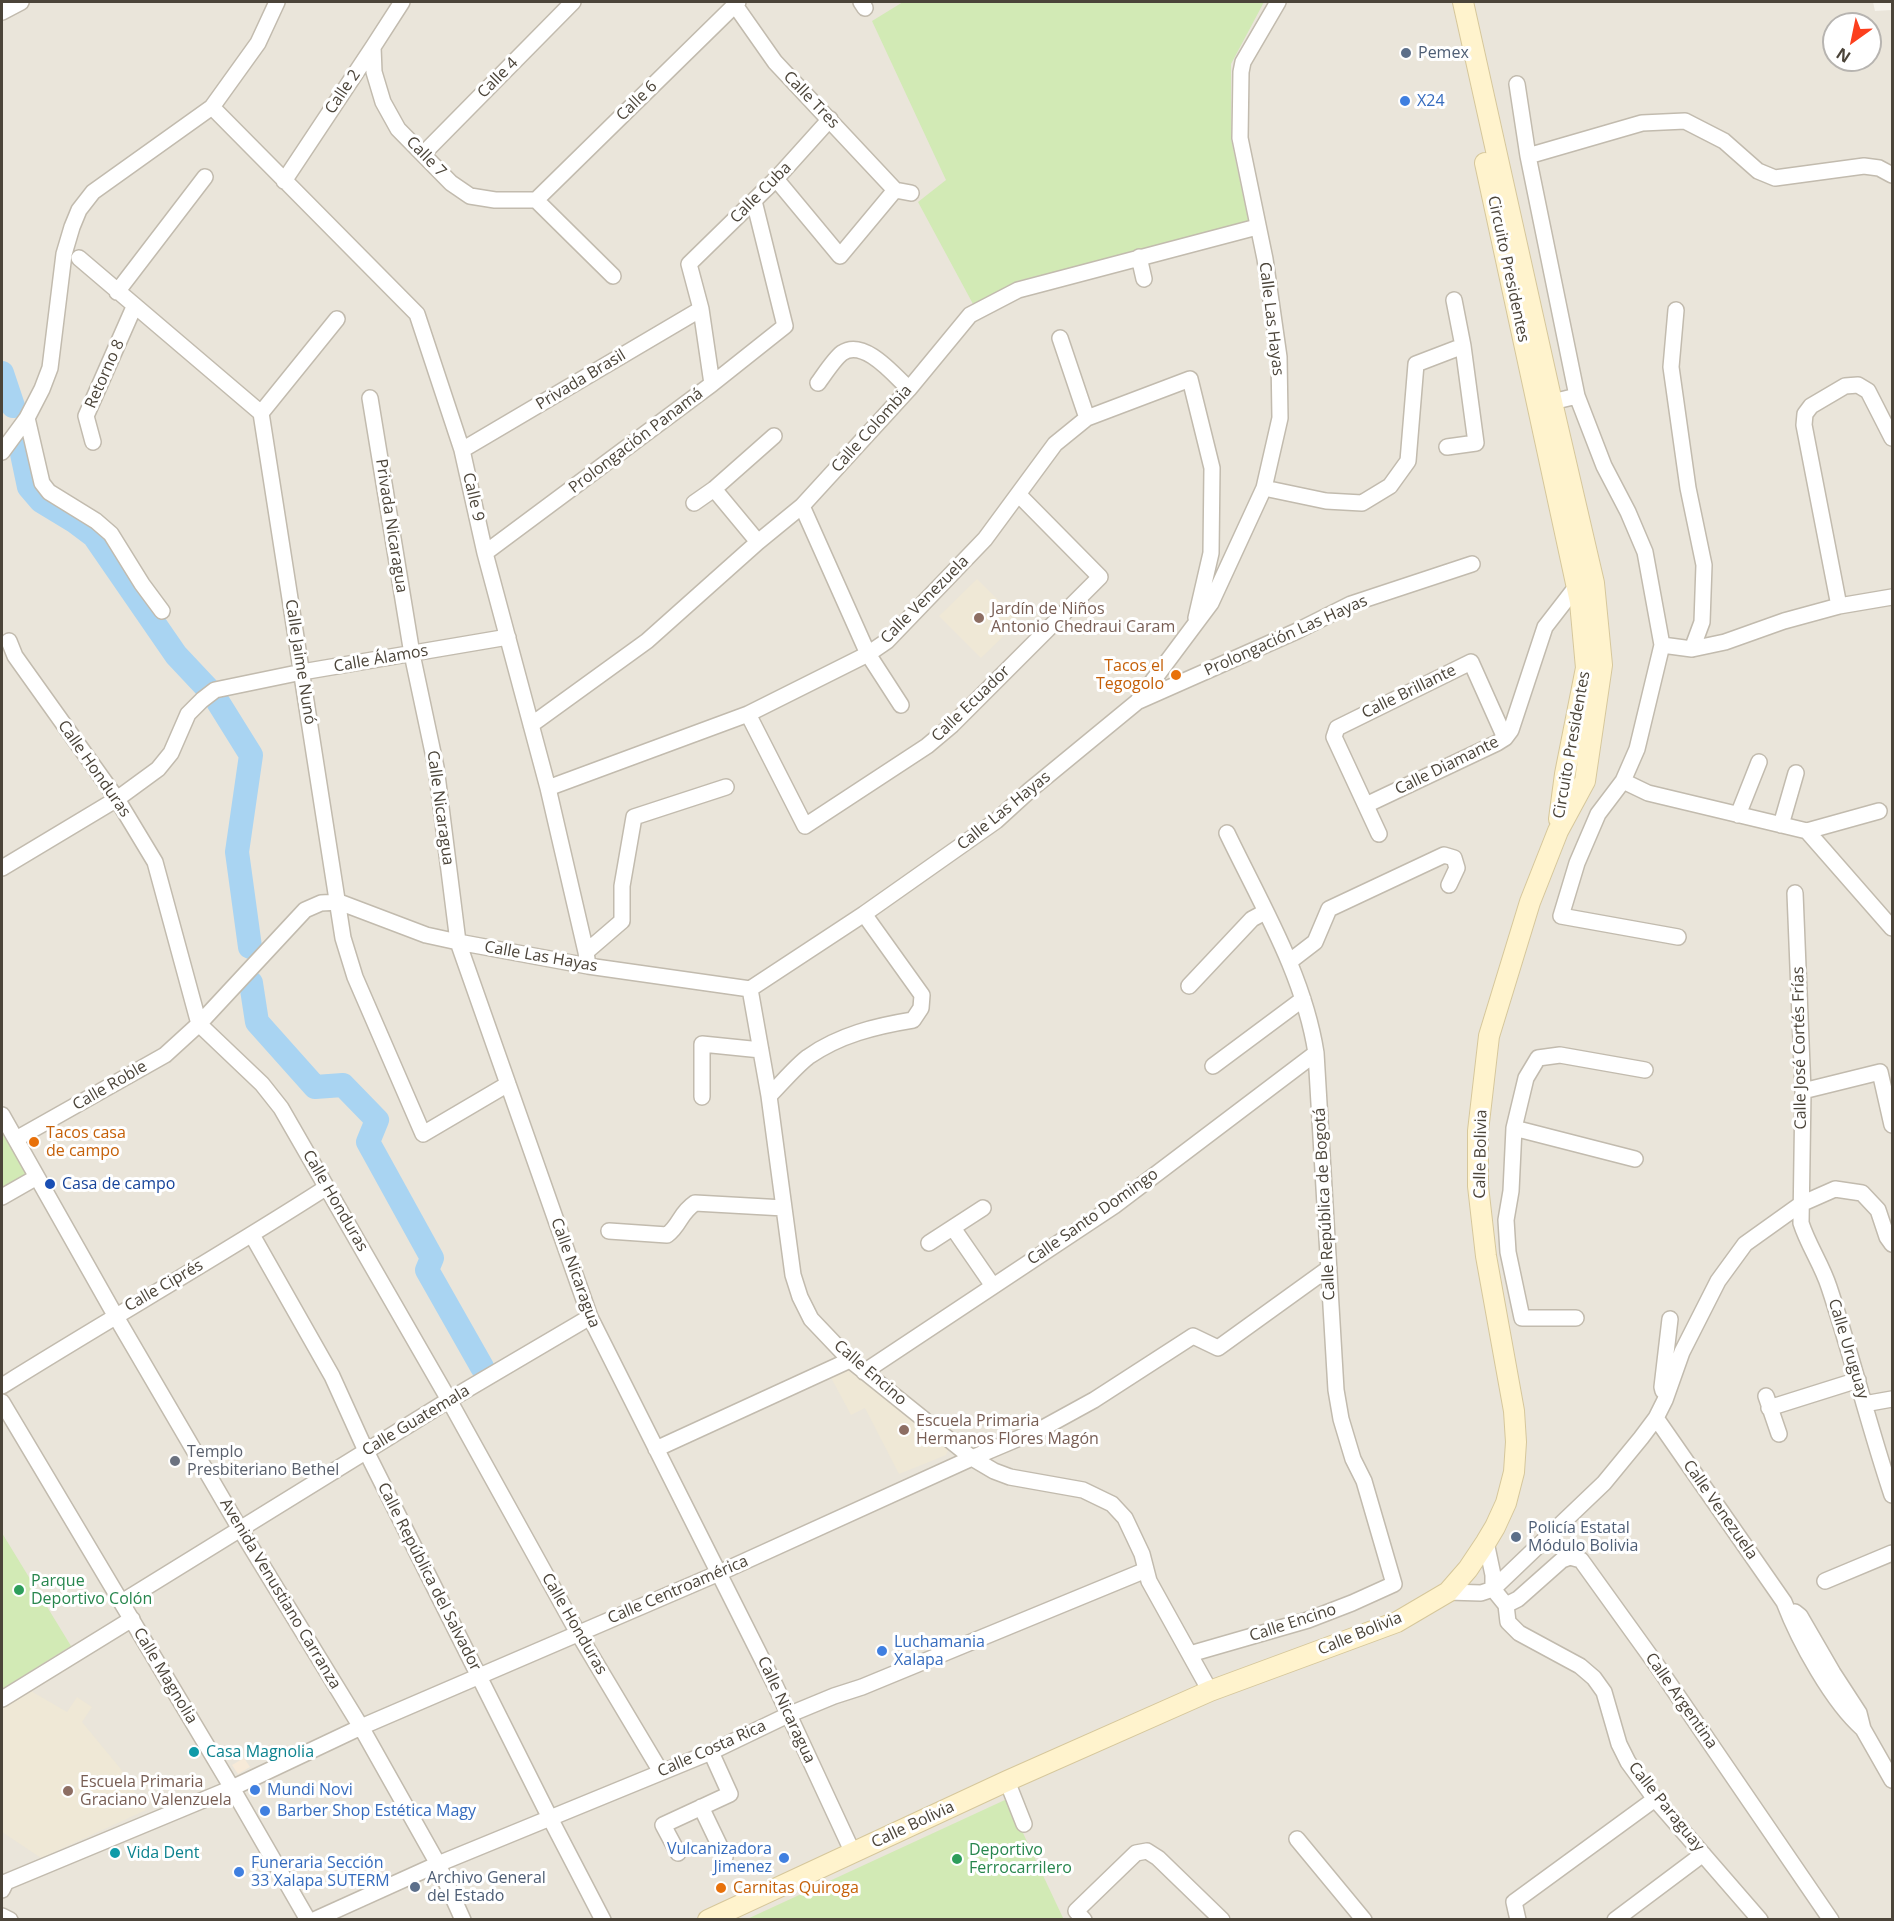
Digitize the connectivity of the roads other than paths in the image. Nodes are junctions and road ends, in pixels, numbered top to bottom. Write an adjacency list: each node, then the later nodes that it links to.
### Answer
1 (21, 2): 9 (street)
2 (275, 2): 12 (street)
3 (402, 2): 10 (street, Calle 2)
4 (573, 2): 14 (street, Calle 4)
5 (1278, 2): 24 (street, Calle Las Hayas)
6 (1449, 2): 60 (main road, Circuito Presidentes)
7 (1463, 2): 42 (main road, Circuito Presidentes)
8 (730, 5): 13 (street, Calle Tres); 22 (street, Calle 6)
9 (2, 12)
10 (373, 47): 14 (street, Calle 7); 19 (street, Calle 2)
11 (1517, 84): 15 (street)
12 (212, 107): 19 (street, Calle 9); 44 (street)
13 (830, 119): 18 (street, Calle Cuba); 20 (street, Calle Tres)
14 (423, 154): 22 (street, Calle 7)
15 (1528, 156): 16 (street); 40 (street)
16 (1893, 175)
17 (205, 177): 29 (street)
18 (776, 179): 20 (street); 23 (street, Calle Cuba)
19 (284, 180): 50 (street, Calle 9)
20 (895, 190): 21 (street)
21 (911, 194)
22 (536, 200): 27 (street)
23 (754, 201): 32 (street, Calle Cuba); 38 (street, Prolongación Panamá)
24 (1257, 227): 25 (street, Calle Colombia); 52 (street, Calle Las Hayas)
25 (1139, 256): 28 (street); 39 (street, Calle Colombia)
26 (79, 258): 29 (street)
27 (614, 276)
28 (1144, 279)
29 (117, 292): 31 (street)
30 (1454, 300): 36 (street)
31 (134, 307): 43 (street); 48 (street, Retorno 8)
32 (701, 309): 38 (street); 50 (street, Privada Brasil)
33 (1676, 310): 68 (street)
34 (337, 319): 43 (street)
35 (1060, 338): 45 (street)
36 (1463, 346): 49 (street); 52 (street)
37 (818, 383): 39 (street)
38 (712, 384): 58 (street, Prolongación Panamá)
39 (909, 389): 56 (street, Calle Colombia)
40 (1577, 396): 42 (street); 67 (street)
41 (370, 398): 69 (street, Privada Nicaragua)
42 (1552, 402): 87 (main road, Circuito Presidentes)
43 (261, 413): 71 (street, Calle Jaime Nunó)
44 (27, 418): 51 (street); 63 (street)
45 (1087, 418): 54 (street, Calle Venezuela); 64 (street, Calle Venezuela)
46 (774, 436): 53 (street)
47 (1893, 438): 62 (street)
48 (93, 442)
49 (1447, 447)
50 (462, 450): 58 (street, Calle 9)
51 (2, 452)
52 (1264, 488): 64 (street, Calle Las Hayas)
53 (714, 489): 55 (street); 57 (street)
54 (1019, 495): 70 (street, Calle Venezuela); 74 (street, Calle Ecuador)
55 (694, 503)
56 (802, 506): 57 (street, Calle Colombia); 70 (street)
57 (758, 542): 75 (street, Calle Colombia)
58 (485, 553): 65 (street, Calle 9)
59 (1472, 564): 72 (street, Prolongación Las Hayas)
60 (1576, 586): 76 (street, Calle Diamante); 87 (main road, Circuito Presidentes)
61 (1893, 597): 62 (street)
62 (1839, 606): 68 (street)
63 (162, 611)
64 (1196, 621): 72 (street, Calle Las Hayas)
65 (508, 637): 69 (street, Calle Álamos); 75 (street, Calle 9)
66 (9, 641): 82 (street, Calle Honduras)
67 (1662, 645): 68 (street); 79 (street)
68 (1692, 649)
69 (412, 654): 71 (street, Calle Álamos); 99 (street, Calle Nicaragua)
70 (868, 654): 73 (street); 74 (street, Calle Venezuela)
71 (302, 672): 82 (street, Calle Álamos); 94 (street, Calle Jaime Nunó)
72 (1137, 702): 96 (street, Calle Las Hayas)
73 (901, 705)
74 (748, 714): 81 (street, Calle Venezuela)
75 (531, 725): 81 (street, Calle 9)
76 (1505, 738): 83 (street, Calle Diamante); 83 (street, Calle Brillante)
77 (1759, 762): 85 (street)
78 (1796, 773): 86 (street)
79 (1623, 781): 85 (street); 98 (street)
80 (726, 787): 100 (street)
81 (548, 788): 100 (street, Calle 9)
82 (117, 799): 91 (street, Calle Álamos); 105 (street, Calle Honduras)
83 (1366, 805): 90 (street)
84 (1879, 811): 88 (street)
85 (1738, 815): 86 (street)
86 (1781, 825): 88 (street)
87 (1558, 831): 131 (main road, Calle Bolivia)
88 (1807, 831): 97 (street)
89 (1227, 833): 95 (street, Calle República de Bogotá)
90 (1379, 834)
91 (2, 868)
92 (1449, 885): 101 (street)
93 (1796, 893): 111 (street, Calle José Cortés Frías)
94 (339, 902): 99 (street, Calle Las Hayas); 105 (street); 110 (street, Calle Jaime Nunó)
95 (1265, 912): 101 (street, Calle República de Bogotá); 102 (street)
96 (864, 914): 103 (street, Calle Las Hayas); 112 (street)
97 (1893, 928)
98 (1678, 937)
99 (458, 942): 100 (street, Calle Las Hayas); 110 (street, Calle Nicaragua)
100 (587, 959): 103 (street, Calle Las Hayas)
101 (1289, 962): 104 (street, Calle República de Bogotá)
102 (1189, 986)
103 (750, 989): 106 (street, Calle Encino)
104 (1303, 999): 107 (street, Calle República de Bogotá); 108 (street)
105 (199, 1024): 117 (street, Calle Roble); 120 (street, Calle Honduras)
106 (761, 1050): 112 (street, Calle Encino); 113 (street)
107 (1316, 1053): 132 (street, Calle República de Bogotá); 133 (street, Calle Santo Domingo)
108 (1213, 1066)
109 (1645, 1070): 116 (street)
110 (508, 1084): 135 (street, Calle Nicaragua)
111 (1803, 1091): 115 (street); 122 (street, Calle José Cortés Frías)
112 (769, 1096): 123 (street, Calle Encino)
113 (702, 1097)
114 (2, 1115): 117 (street, Avenida Venustiano Carranza)
115 (1893, 1125)
116 (1514, 1128): 118 (street); 130 (street)
117 (16, 1139): 119 (street, Avenida Venustiano Carranza)
118 (1635, 1159)
119 (37, 1177): 121 (street); 134 (street, Avenida Venustiano Carranza)
120 (327, 1187): 127 (street, Calle Ciprés); 143 (street, Calle Honduras)
121 (2, 1197)
122 (1801, 1204): 129 (street); 140 (street, Calle Uruguay); 144 (street)
123 (784, 1208): 126 (street); 138 (street, Calle Encino)
124 (983, 1208): 125 (street)
125 (953, 1228): 128 (street); 133 (street)
126 (609, 1231)
127 (252, 1235): 134 (street, Calle Ciprés); 150 (street, Calle República del Salvador)
128 (929, 1243)
129 (1893, 1244)
130 (1508, 1252): 131 (street); 136 (street)
131 (1486, 1256): 154 (main road, Calle Bolivia)
132 (1329, 1268): 151 (street, Calle Centroamérica); 159 (street, Calle República de Bogotá)
133 (993, 1286): 139 (street, Calle Santo Domingo)
134 (115, 1315): 141 (street, Calle Ciprés); 153 (street, Avenida Venustiano Carranza)
135 (590, 1317): 143 (street, Calle Guatemala); 149 (street, Calle Nicaragua)
136 (1576, 1318)
137 (1670, 1319): 144 (street)
138 (850, 1360): 139 (street, Calle Encino); 149 (street)
139 (864, 1372): 151 (street, Calle Encino)
140 (1858, 1380): 146 (street, Calle Uruguay); 148 (street)
141 (2, 1386)
142 (1893, 1399): 146 (street)
143 (449, 1400): 150 (street, Calle Guatemala); 165 (street, Calle Honduras)
144 (1665, 1400): 147 (street)
145 (2, 1402): 162 (street, Calle Magnolia)
146 (1864, 1404): 152 (street, Calle Uruguay)
147 (1656, 1418): 160 (street); 174 (street, Calle Venezuela)
148 (1779, 1434)
149 (656, 1449): 157 (street, Calle Nicaragua)
150 (366, 1451): 153 (street, Calle Guatemala); 167 (street, Calle República del Salvador)
151 (972, 1458): 156 (street, Calle Encino); 157 (street, Calle Centroamérica)
152 (1893, 1495)
153 (240, 1529): 162 (street, Calle Guatemala); 171 (street, Avenida Venustiano Carranza)
154 (1486, 1542): 160 (street); 161 (main road, Calle Bolivia)
155 (1893, 1553): 158 (street)
156 (1146, 1570): 166 (street, Calle Encino); 170 (street, Calle Costa Rica)
157 (719, 1573): 165 (street, Calle Centroamérica); 170 (street, Calle Nicaragua)
158 (1824, 1581)
159 (1394, 1584): 166 (street, Calle Encino)
160 (1493, 1589): 161 (street); 163 (street, Calle Paraguay)
161 (1448, 1592): 168 (main road, Calle Bolivia)
162 (122, 1602): 164 (street, Calle Magnolia)
163 (1506, 1605): 177 (street, Calle Paraguay); 201 (street, Calle Argentina)
164 (132, 1619): 169 (street); 176 (street, Calle Magnolia)
165 (578, 1634): 167 (street, Calle Centroamérica); 173 (street, Calle Honduras)
166 (1190, 1654): 168 (street, Calle Encino)
167 (479, 1677): 171 (street, Calle Centroamérica); 179 (street, Calle República del Salvador)
168 (1210, 1691): 175 (main road, Calle Bolivia)
169 (2, 1699)
170 (788, 1715): 172 (street, Calle Costa Rica); 183 (street, Calle Nicaragua)
171 (361, 1727): 176 (street, Calle Centroamérica); 186 (street, Avenida Venustiano Carranza)
172 (711, 1752): 173 (street, Calle Costa Rica); 178 (street)
173 (661, 1772): 179 (street, Calle Costa Rica)
174 (1893, 1780)
175 (1008, 1781): 180 (street); 183 (main road, Calle Bolivia)
176 (232, 1788): 187 (street, Calle Centroamérica); 192 (street, Calle Magnolia)
177 (1655, 1799): 184 (street, Calle Paraguay); 199 (street)
178 (701, 1807): 182 (street); 185 (street)
179 (550, 1818): 186 (street, Calle Costa Rica); 195 (street, Calle República del Salvador)
180 (1024, 1824)
181 (1297, 1839): 198 (street)
182 (678, 1853)
183 (853, 1853): 196 (main road, Calle Bolivia)
184 (1703, 1854): 190 (street, Calle Paraguay); 200 (street)
185 (725, 1857)
186 (438, 1864): 193 (street, Calle Costa Rica); 194 (street, Avenida Venustiano Carranza)
187 (2, 1890)
188 (1080, 1915): 197 (street)
189 (2, 1916): 191 (street)
190 (1751, 1917)
191 (10, 1920)
192 (308, 1920)
193 (314, 1920)
194 (464, 1920)
195 (603, 1920)
196 (708, 1920)
197 (1222, 1920)
198 (1364, 1920)
199 (1518, 1920)
200 (1615, 1920)
201 (1831, 1920)

